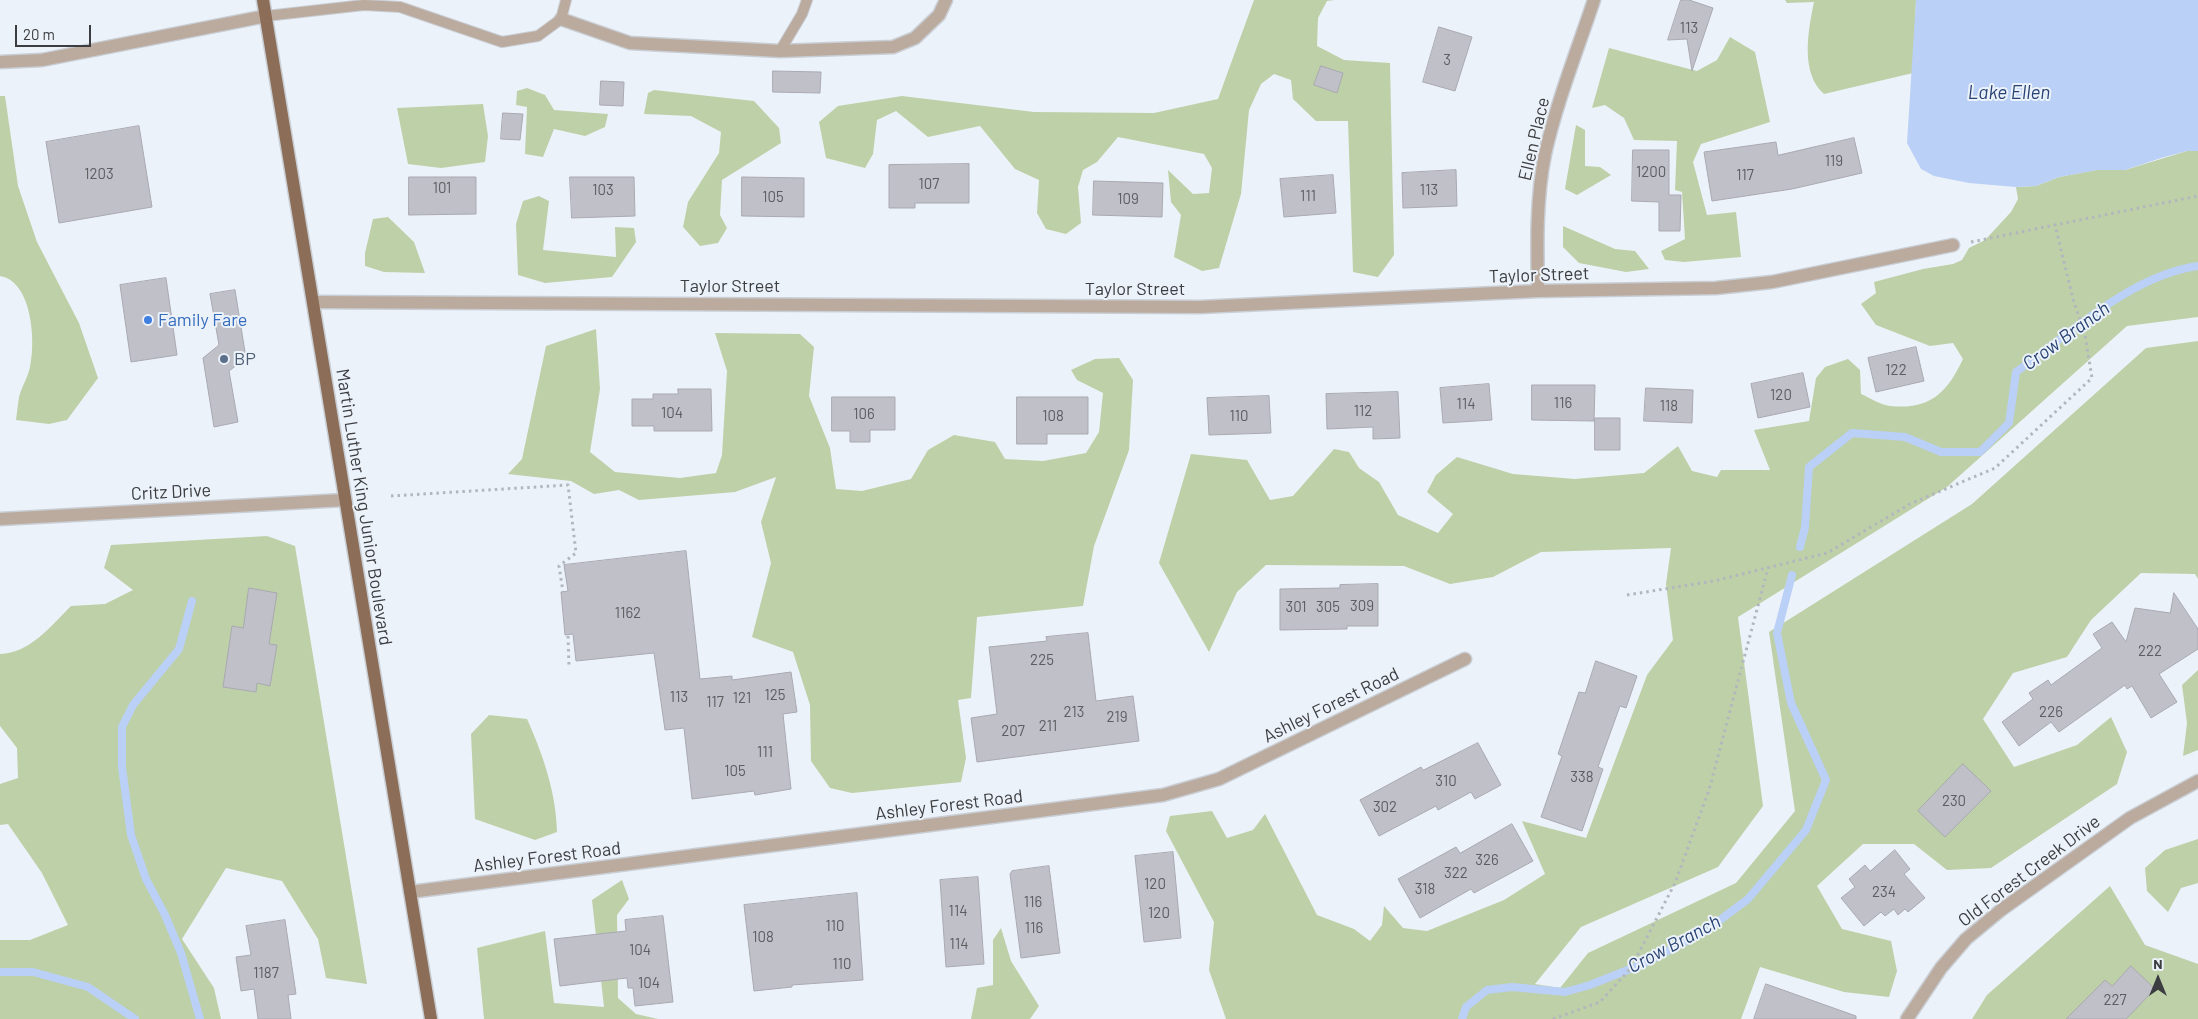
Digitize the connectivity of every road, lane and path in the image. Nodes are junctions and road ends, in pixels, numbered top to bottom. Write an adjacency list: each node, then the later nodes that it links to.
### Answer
1 (263, 0): 6 (main road, Martin Luther King Junior Boulevard)
2 (566, 0): 7 (lane)
3 (807, 0): 8 (lane)
4 (946, 0): 8 (street)
5 (1594, 0): 13 (street, Ellen Place)
6 (266, 16): 7 (lane); 9 (street); 14 (main road, Martin Luther King Junior Boulevard)
7 (561, 19): 8 (street)
8 (780, 51)
9 (0, 62)
10 (2198, 196): 11 (path)
11 (2055, 225): 12 (path); 18 (path)
12 (1953, 245): 13 (street, Taylor Street)
13 (1538, 291): 14 (street, Taylor Street)
14 (313, 302): 16 (main road, Martin Luther King Junior Boulevard)
15 (391, 496): 19 (path)
16 (344, 500): 17 (street, Critz Drive); 25 (main road, Martin Luther King Junior Boulevard)
17 (0, 519)
18 (1768, 568): 20 (path); 27 (path)
19 (563, 592)
20 (1627, 595)
21 (568, 636): 23 (path)
22 (1465, 659): 25 (street, Ashley Forest Road)
23 (569, 666)
24 (2198, 781): 28 (street, Old Forest Creek Drive)
25 (410, 892): 26 (main road, Martin Luther King Junior Boulevard)
26 (431, 1019)
27 (1552, 1019)
28 (1907, 1019)

